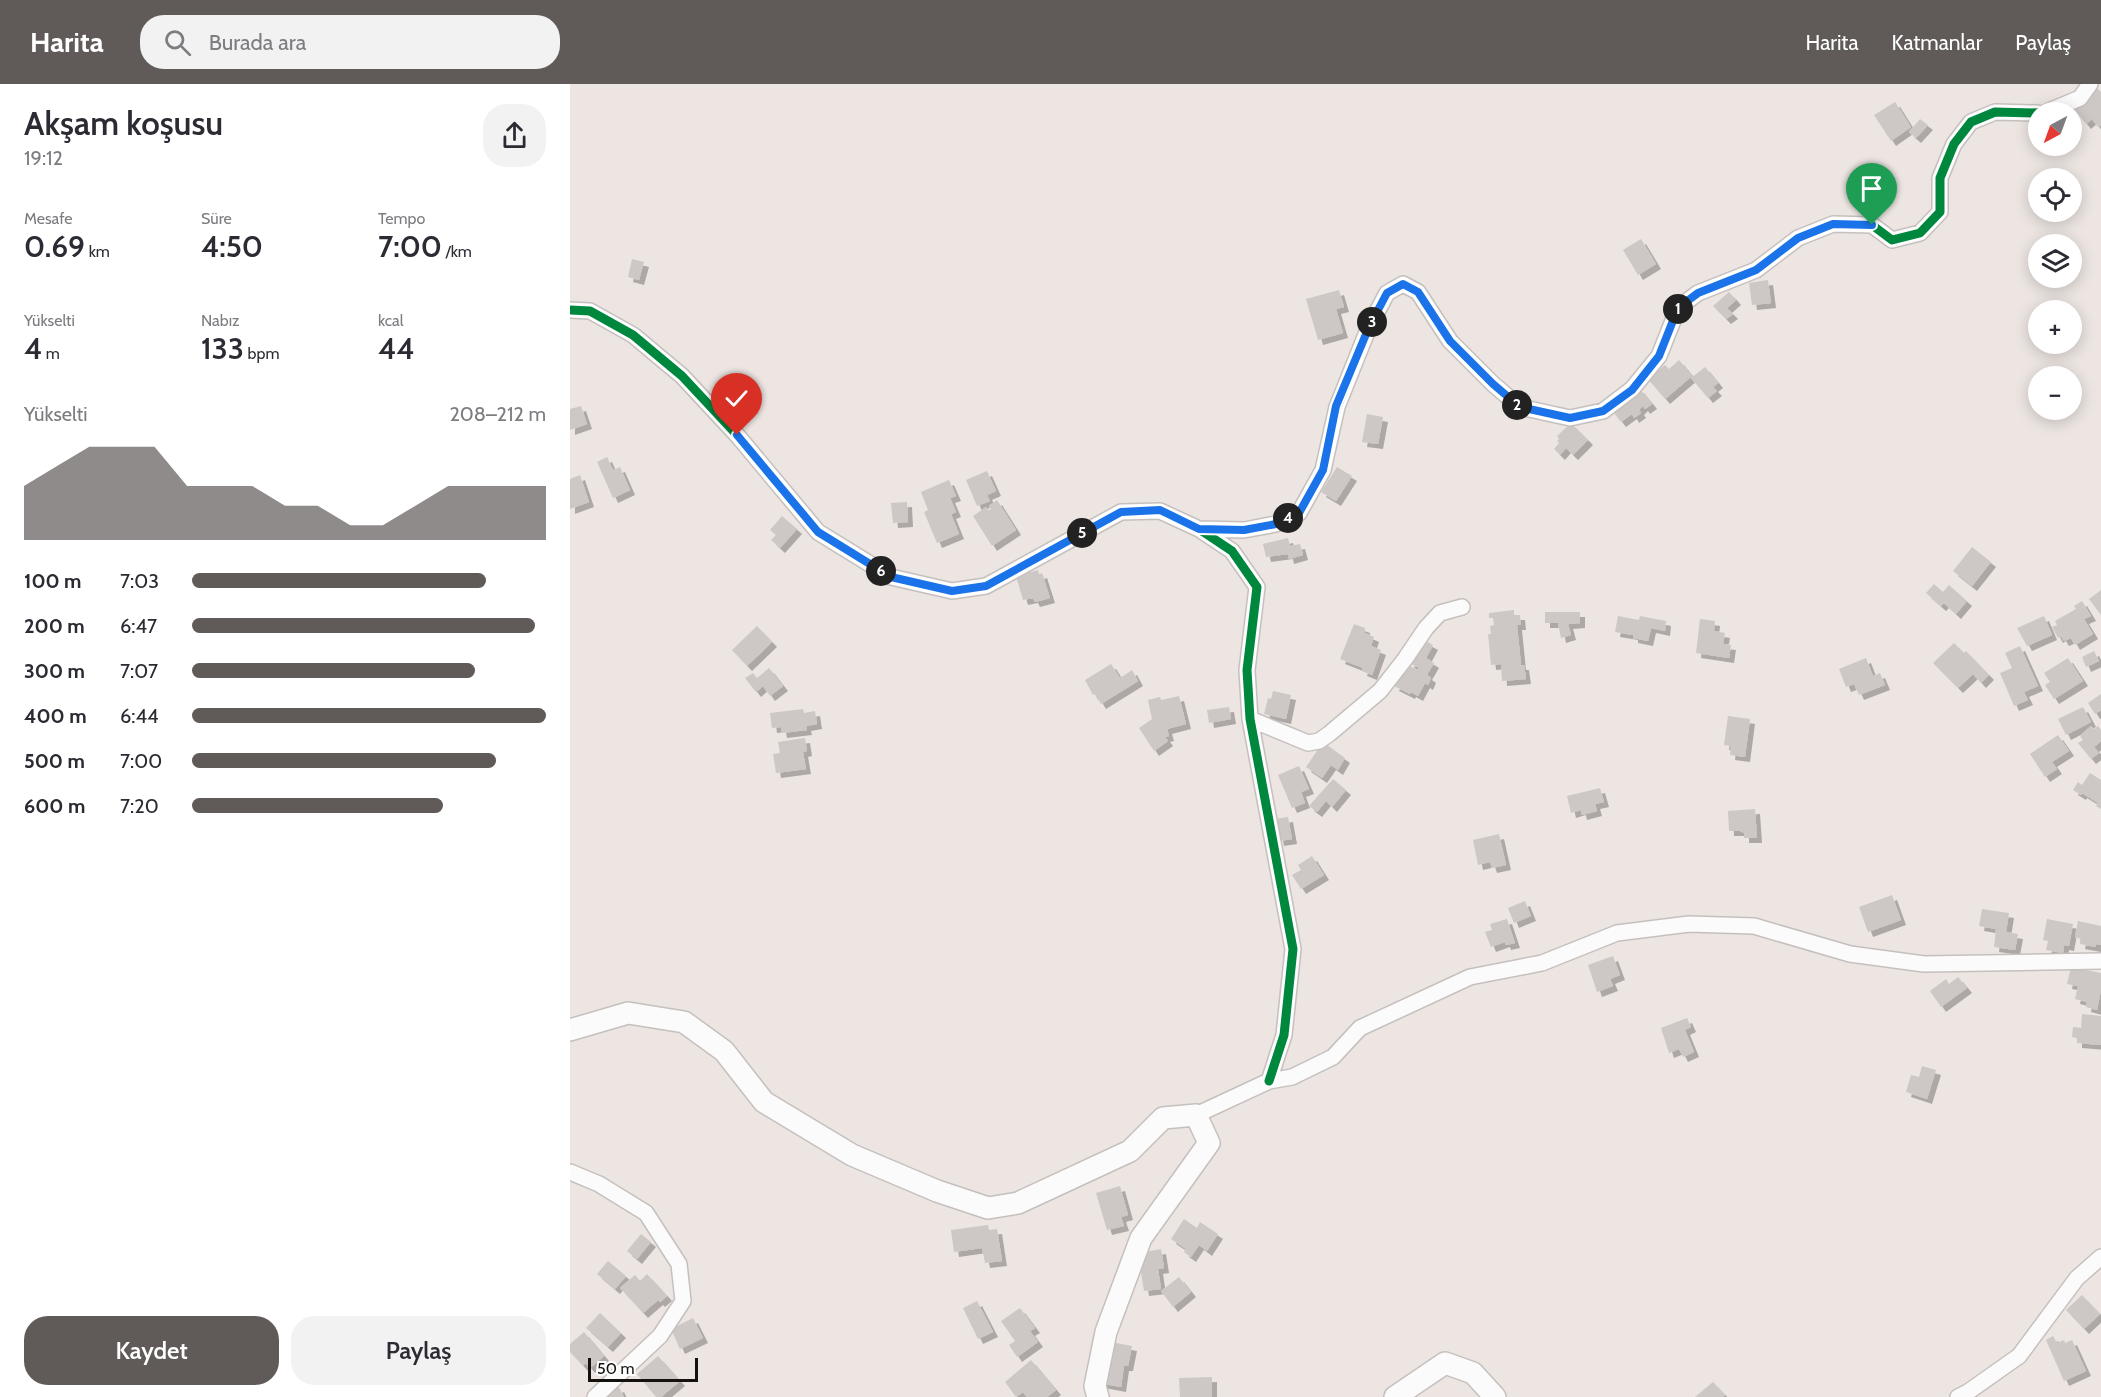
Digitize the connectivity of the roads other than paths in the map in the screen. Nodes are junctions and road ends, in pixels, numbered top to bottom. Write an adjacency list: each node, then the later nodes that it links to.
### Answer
1 (2090, 84): 2 (street)
2 (2071, 102)
3 (2028, 113): 5 (street)
4 (570, 310): 5 (street)
5 (1199, 529): 7 (street)
6 (1462, 607): 7 (street)
7 (1250, 719): 10 (street)
8 (2101, 961): 10 (street)
9 (570, 1030): 11 (street)
10 (1269, 1081): 11 (street)
11 (1196, 1115): 15 (street)
12 (570, 1172): 14 (street)
13 (2101, 1257): 18 (street)
14 (595, 1397)
15 (1098, 1397)
16 (1395, 1397): 17 (street)
17 (1495, 1397)
18 (1958, 1397)

